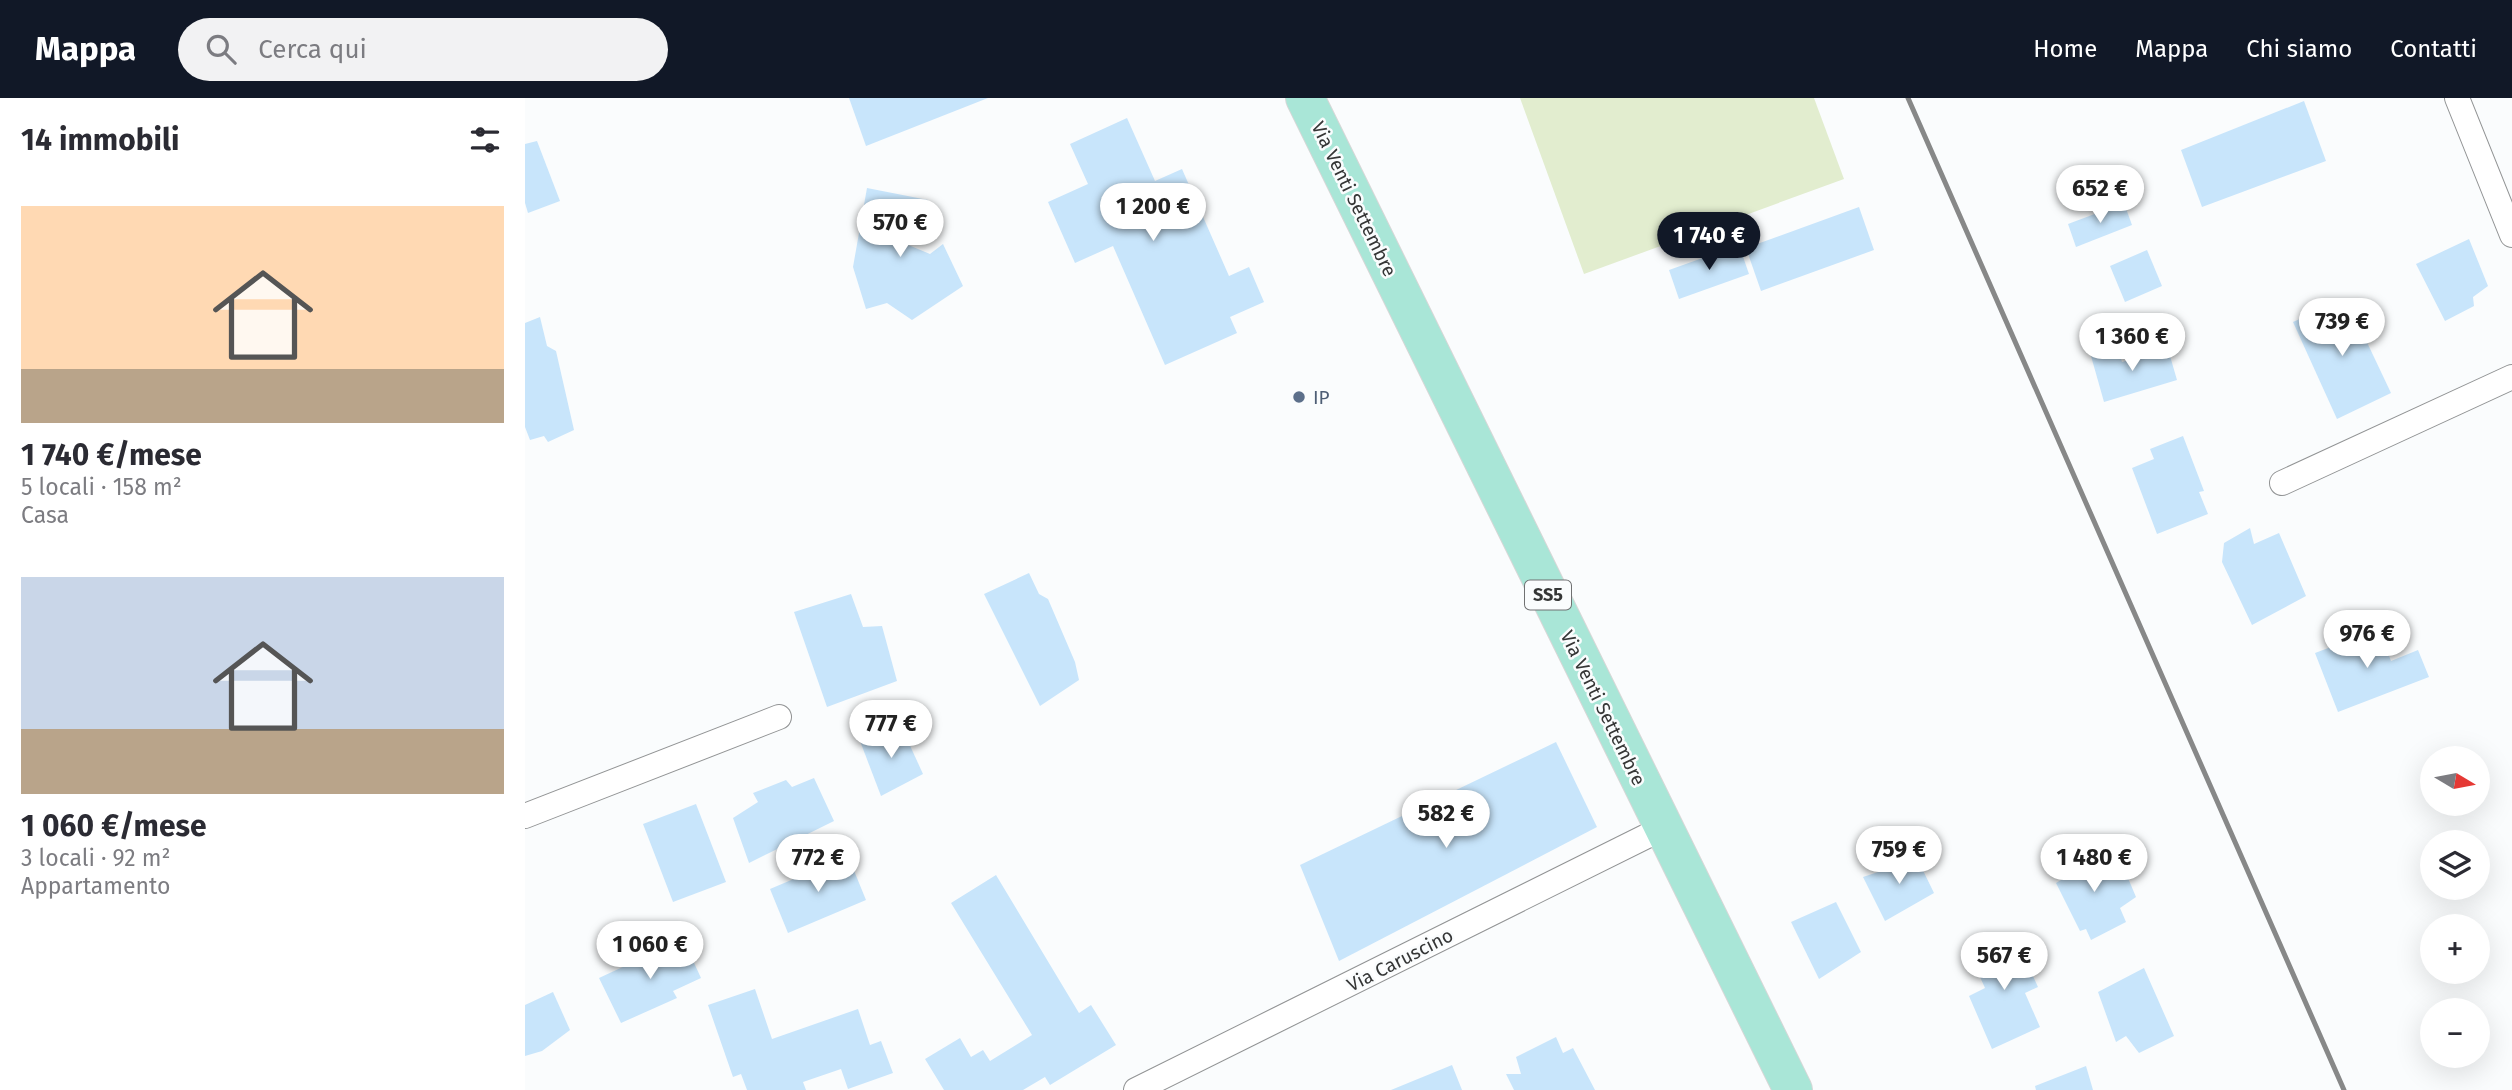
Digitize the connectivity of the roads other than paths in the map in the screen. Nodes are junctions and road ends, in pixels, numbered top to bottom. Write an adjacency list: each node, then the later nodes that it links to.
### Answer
1 (1305, 98): 8 (main road, Via Venti Settembre / SS5)
2 (2457, 98): 3 (street)
3 (2512, 235)
4 (2512, 377): 5 (street)
5 (2282, 483)
6 (779, 717): 7 (street)
7 (525, 816)
8 (1663, 828): 9 (street, Via Caruscino); 10 (main road, Via Venti Settembre / SS5)
9 (1136, 1090)
10 (1793, 1090)

